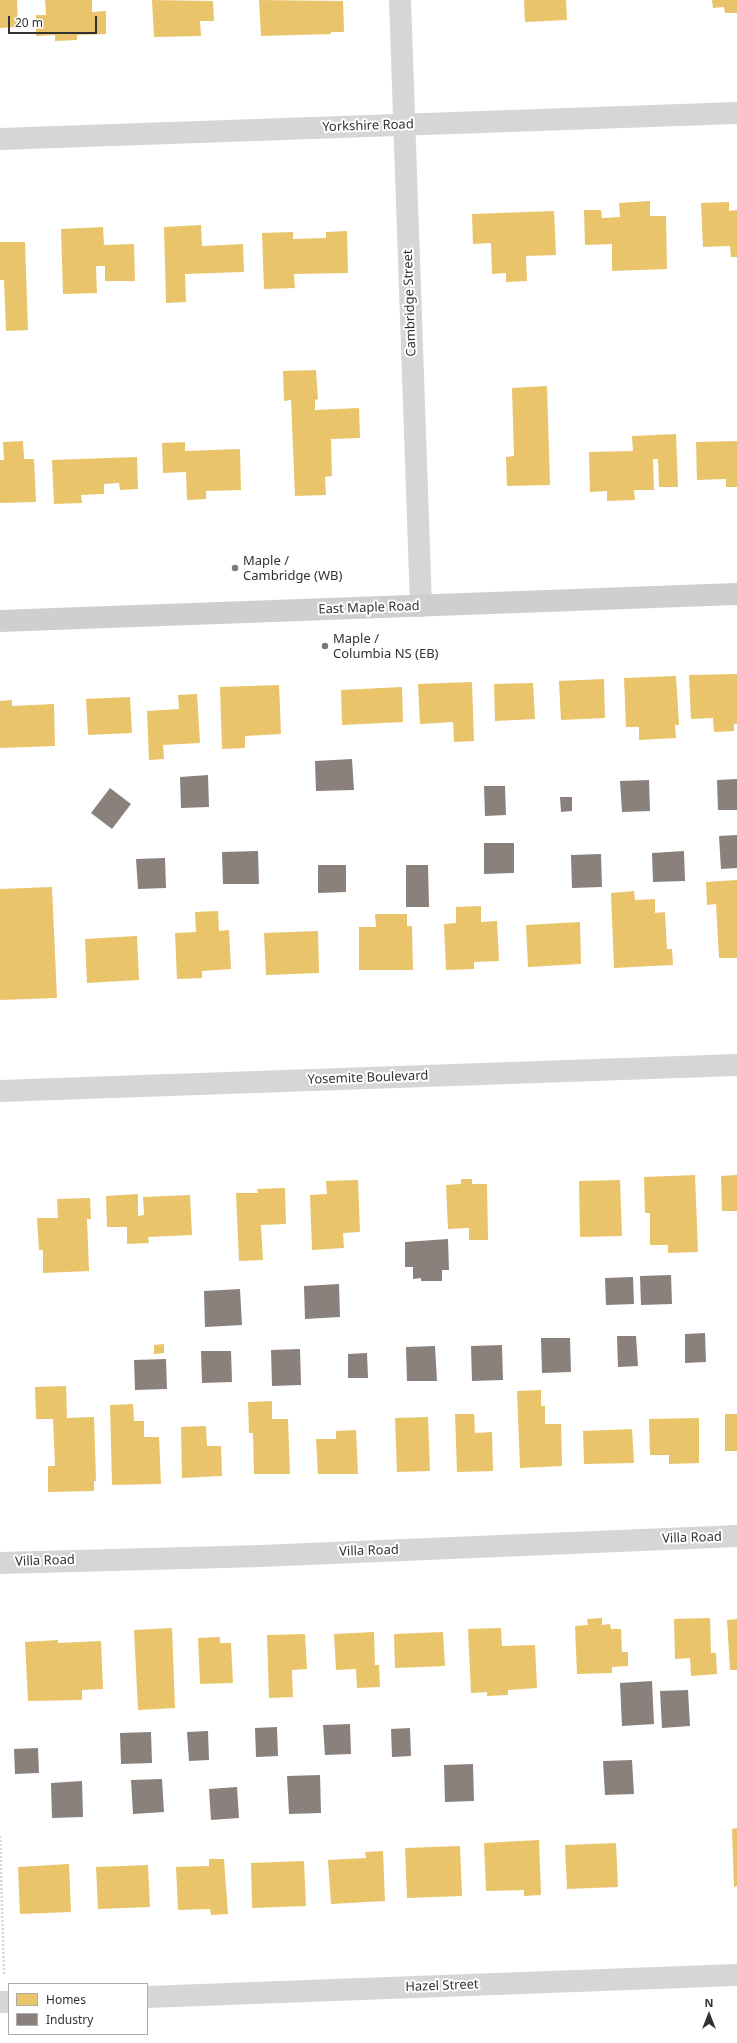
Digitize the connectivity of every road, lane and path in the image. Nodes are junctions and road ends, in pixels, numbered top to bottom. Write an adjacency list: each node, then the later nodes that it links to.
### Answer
1 (400, 0): 3 (street, Cambridge Street)
2 (737, 113): 3 (street, Yorkshire Road)
3 (404, 124): 4 (street, Yorkshire Road); 6 (street, Cambridge Street)
4 (0, 139)
5 (737, 594): 6 (main road, East Maple Road)
6 (421, 606): 7 (main road, East Maple Road)
7 (0, 620)
8 (737, 1065): 9 (street, Yosemite Boulevard)
9 (0, 1091)
10 (737, 1536): 11 (street, Villa Road)
11 (0, 1563)
12 (0, 1836): 14 (path)
13 (737, 1975): 15 (street, Hazel Street)
14 (4, 1995)
15 (148, 1997)

